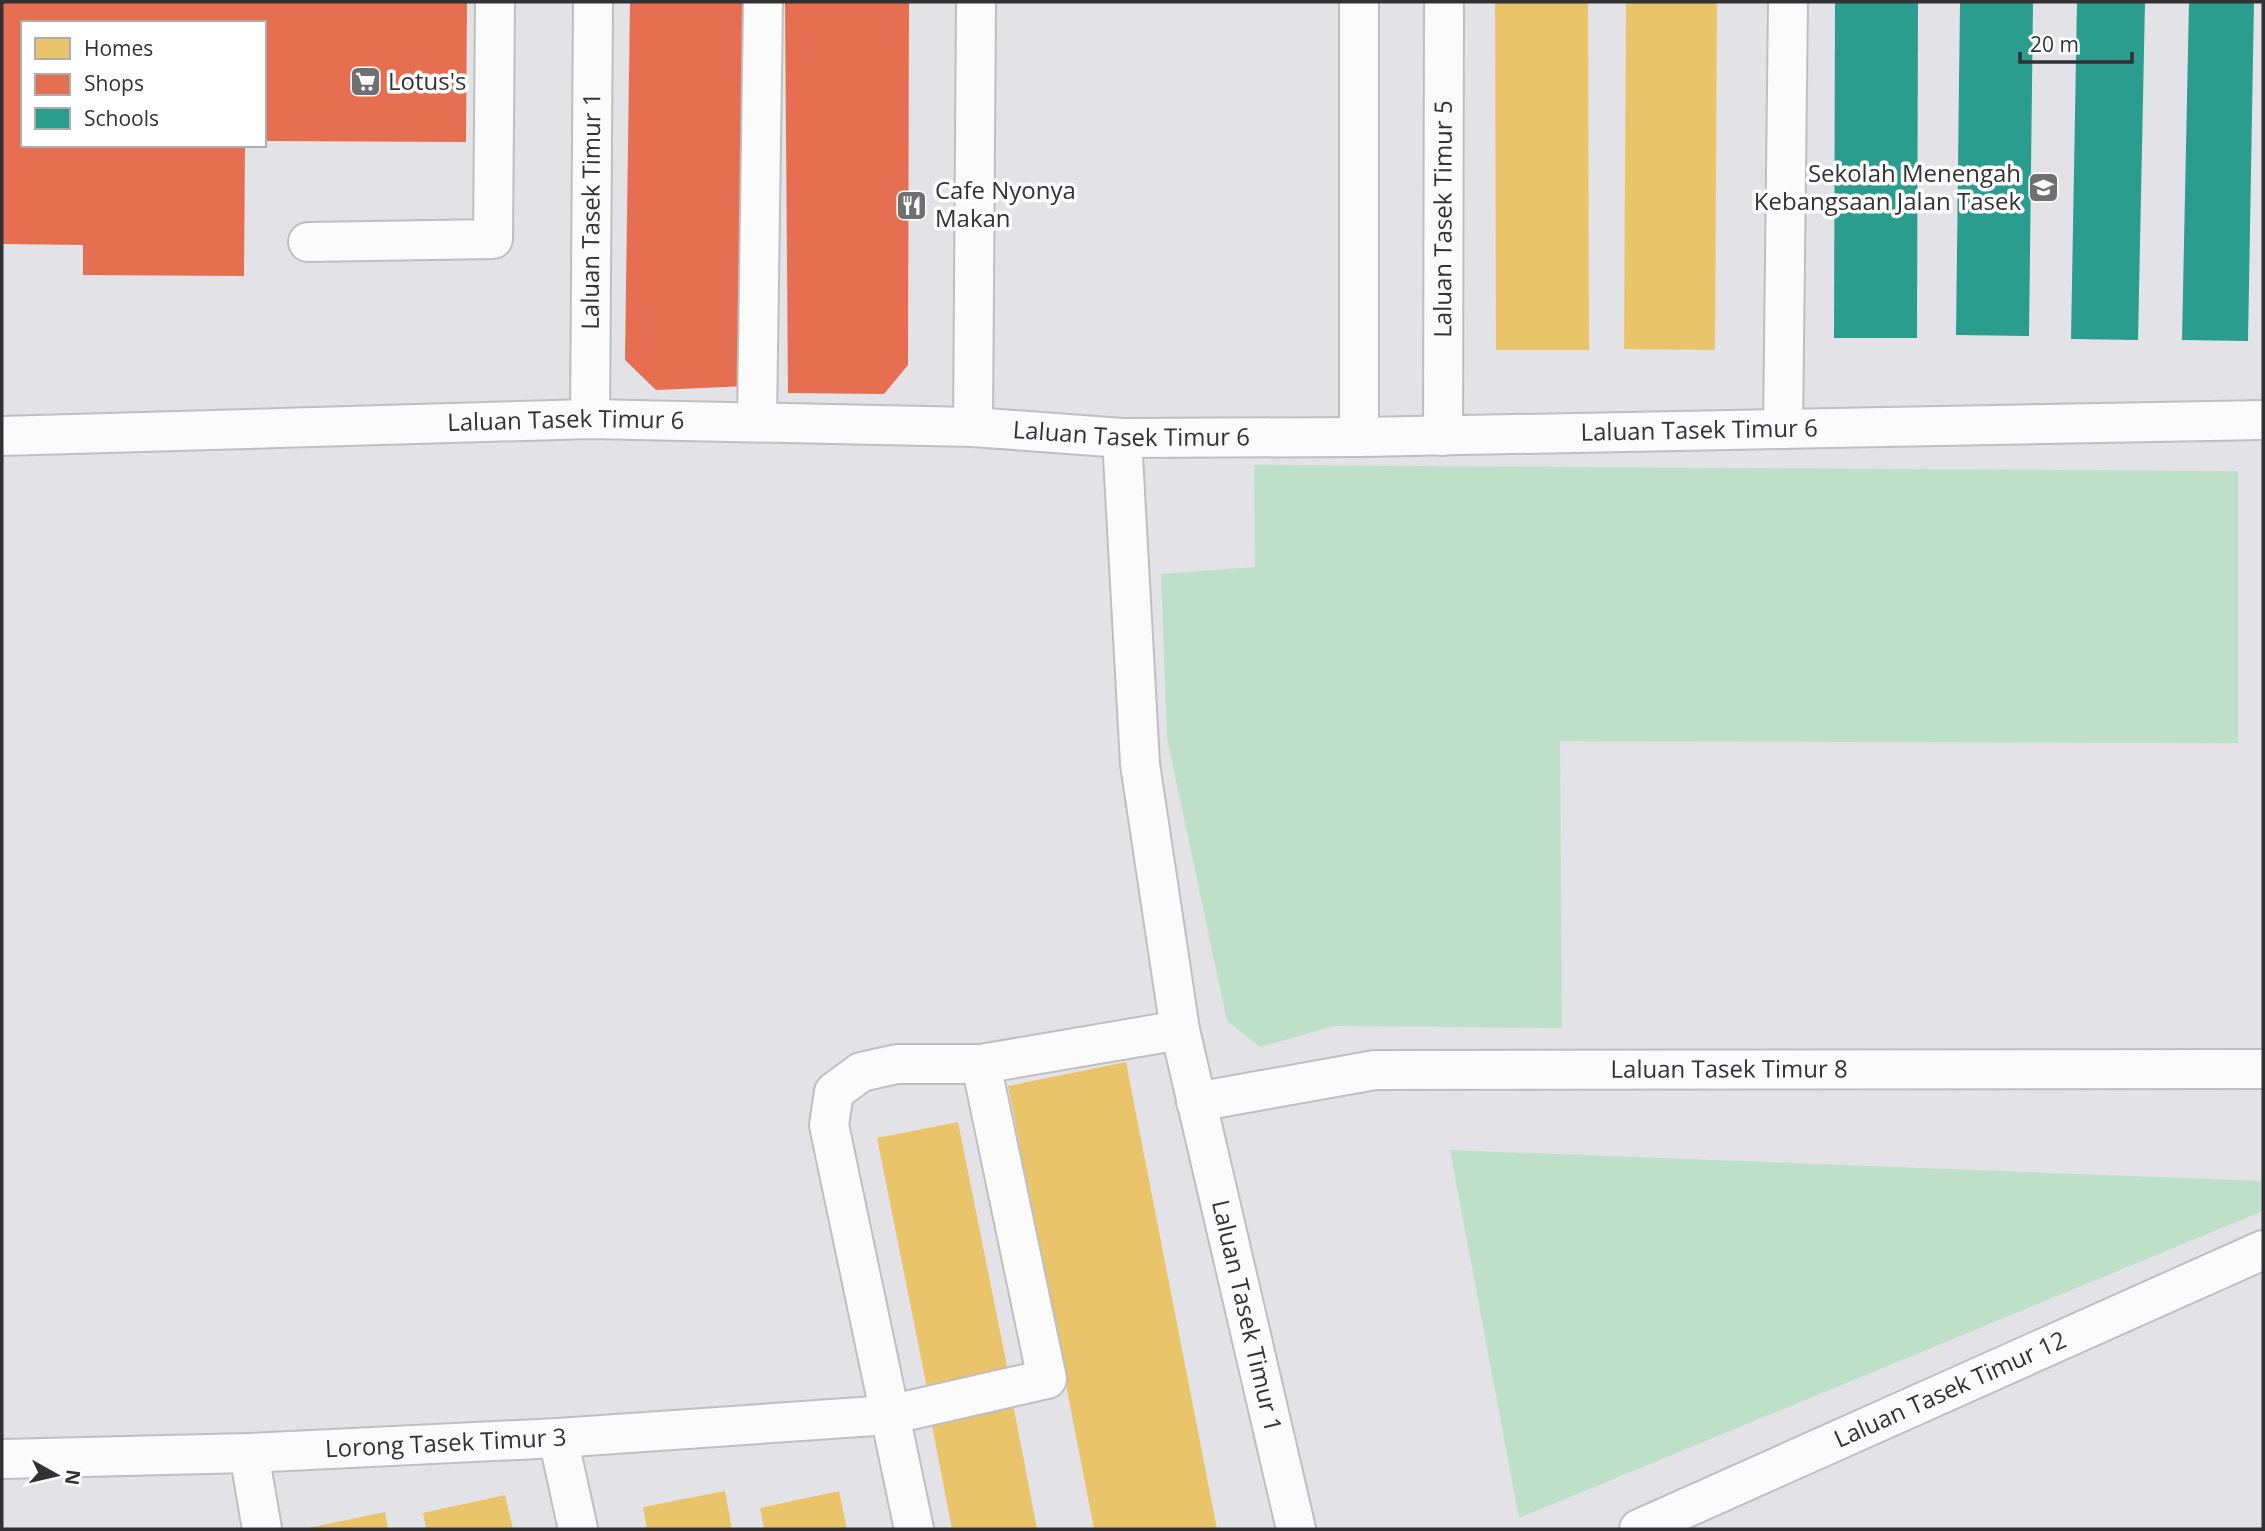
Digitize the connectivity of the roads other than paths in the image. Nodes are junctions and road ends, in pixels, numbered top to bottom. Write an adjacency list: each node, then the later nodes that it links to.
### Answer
1 (495, 2): 8 (street)
2 (593, 2): 9 (street, Laluan Tasek Timur 1)
3 (763, 2): 11 (street)
4 (976, 2): 12 (street)
5 (1359, 2): 16 (street)
6 (1444, 2): 15 (street, Laluan Tasek Timur 5)
7 (1788, 2): 13 (street)
8 (307, 242)
9 (590, 419): 11 (street, Laluan Tasek Timur 6); 14 (street, Laluan Tasek Timur 6)
10 (2263, 420): 13 (street, Laluan Tasek Timur 6)
11 (757, 421): 12 (street, Laluan Tasek Timur 6)
12 (973, 427): 17 (street, Laluan Tasek Timur 6)
13 (1783, 429): 15 (street, Laluan Tasek Timur 6)
14 (2, 436)
15 (1443, 436): 16 (street, Laluan Tasek Timur 6)
16 (1359, 437): 17 (street, Laluan Tasek Timur 6)
17 (1122, 438): 18 (street, Laluan Tasek Timur 1)
18 (1180, 1030): 19 (street); 21 (street, Laluan Tasek Timur 1)
19 (981, 1064): 23 (street); 23 (street, Lorong Tasek Timur 3)
20 (2263, 1069): 21 (street, Laluan Tasek Timur 8)
21 (1196, 1101): 30 (street, Laluan Tasek Timur 1)
22 (2263, 1250): 31 (street, Laluan Tasek Timur 12)
23 (889, 1415): 24 (street, Lorong Tasek Timur 3); 29 (street)
24 (558, 1438): 25 (street, Lorong Tasek Timur 3); 28 (street)
25 (248, 1453): 26 (street, Lorong Tasek Timur 3); 27 (street)
26 (2, 1459)
27 (262, 1529)
28 (578, 1529)
29 (914, 1529)
30 (1296, 1529)
31 (1639, 1529)

